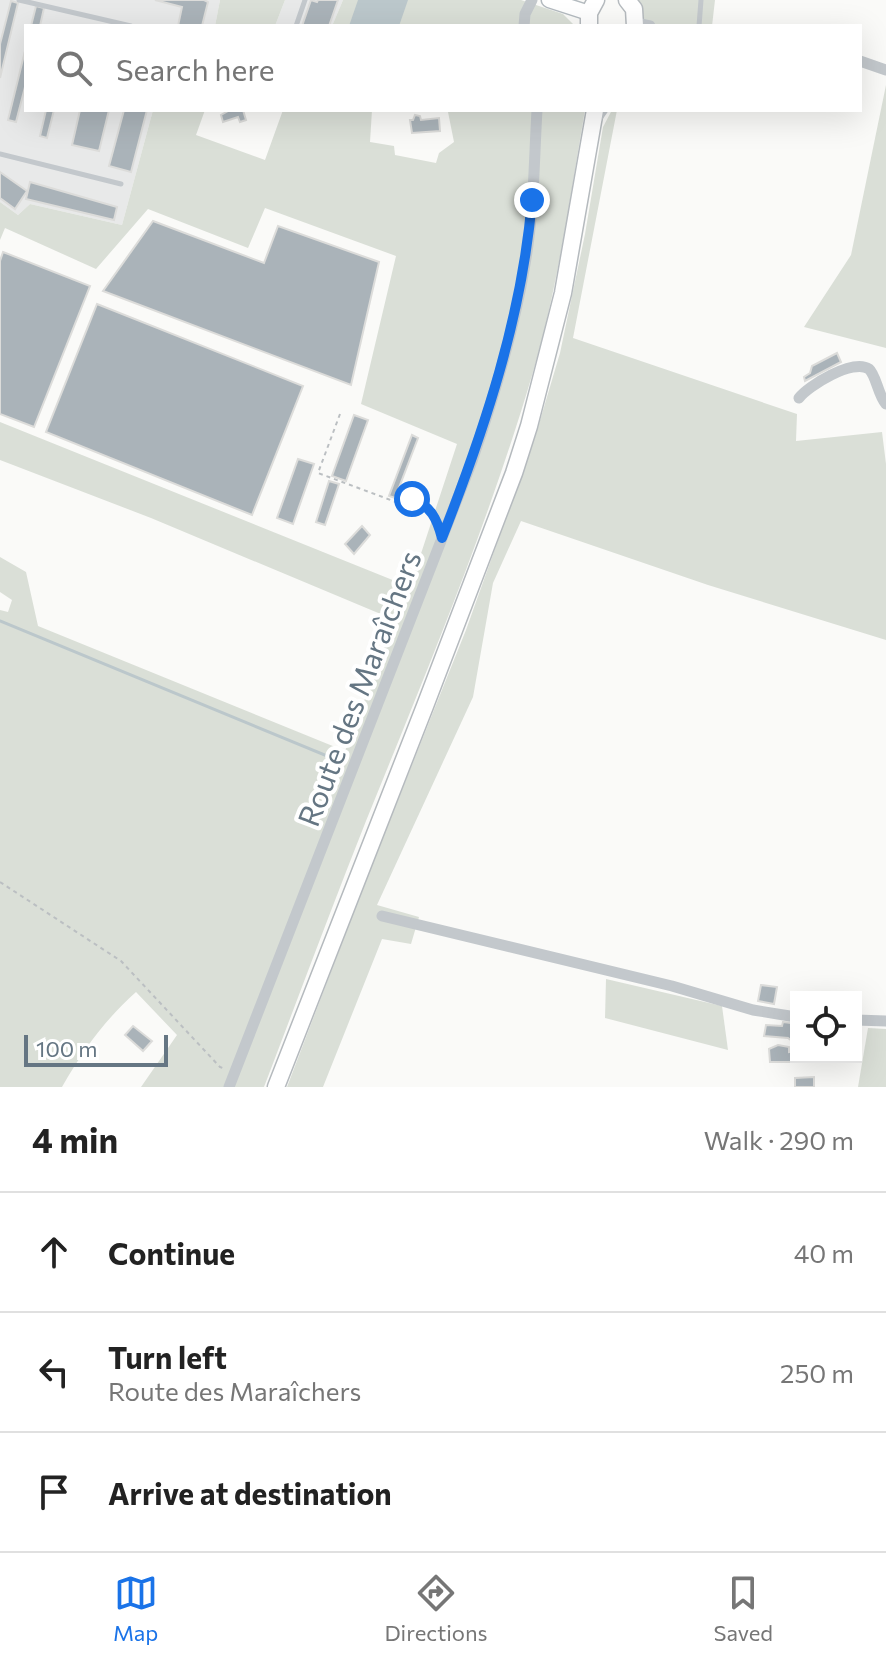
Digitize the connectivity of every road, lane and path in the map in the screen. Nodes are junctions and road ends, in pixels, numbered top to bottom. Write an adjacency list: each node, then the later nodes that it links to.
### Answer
1 (19, 0): 8 (lane)
2 (305, 0): 9 (lane)
3 (532, 0): 10 (street)
4 (549, 0): 7 (street)
5 (627, 0): 11 (main road)
6 (701, 0): 12 (lane)
7 (591, 13)
8 (122, 24)
9 (297, 24)
10 (524, 24)
11 (640, 24)
12 (699, 24)
13 (862, 62): 14 (street)
14 (886, 70)
15 (537, 112): 22 (street, Route des Maraîchers)
16 (594, 118): 30 (main road)
17 (0, 154): 18 (lane)
18 (121, 184)
19 (799, 398): 20 (street)
20 (886, 404)
21 (340, 414): 22 (path)
22 (442, 538): 28 (street, Route des Maraîchers)
23 (0, 882): 28 (path)
24 (382, 916): 25 (street)
25 (790, 1016)
26 (862, 1020): 27 (street)
27 (886, 1021)
28 (234, 1072): 29 (street, Route des Maraîchers)
29 (229, 1087)
30 (276, 1087)

